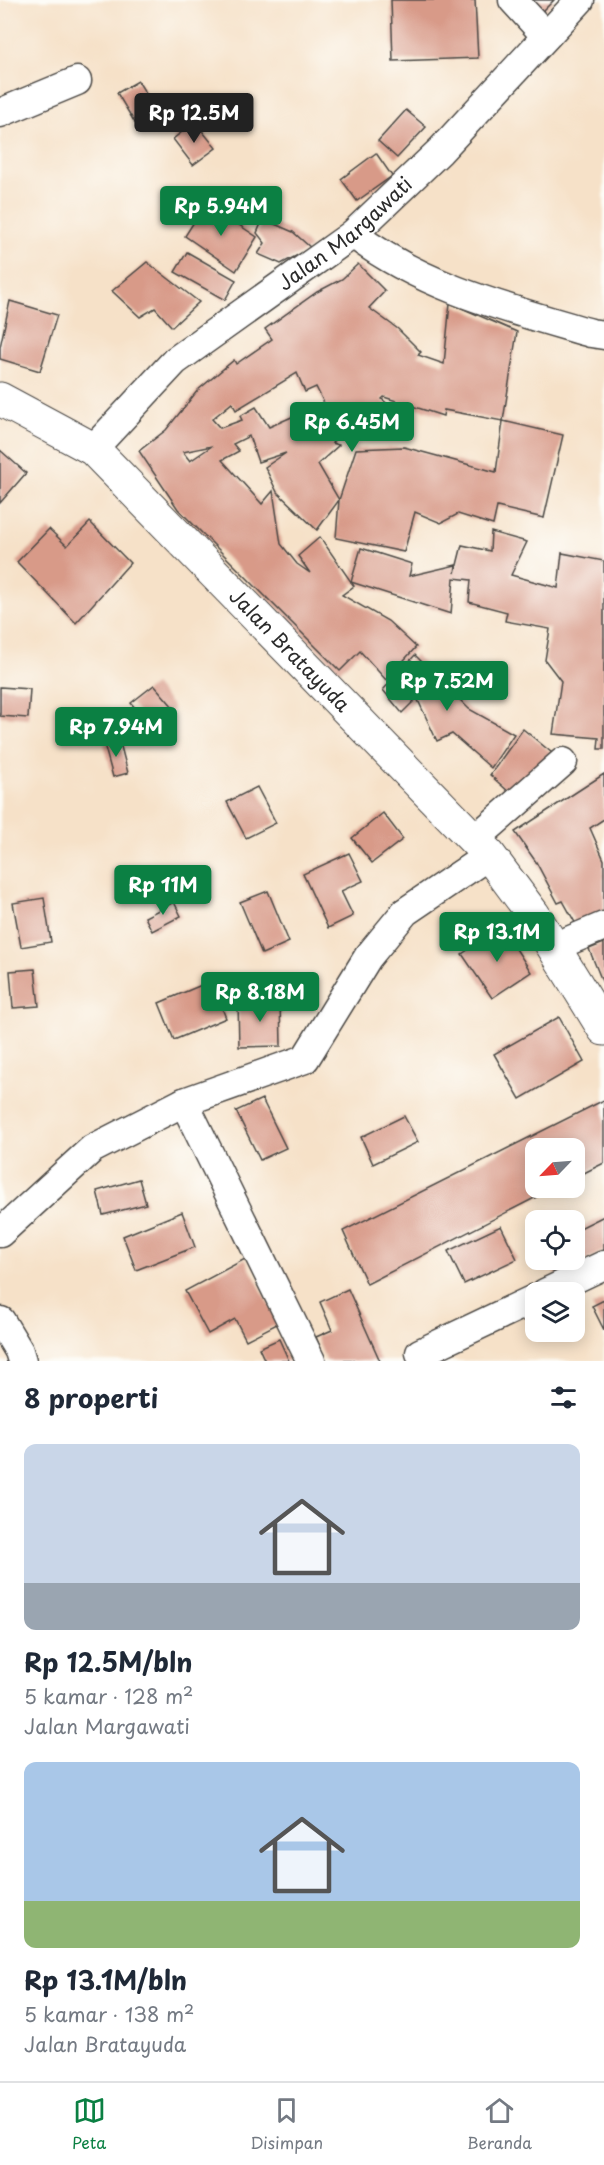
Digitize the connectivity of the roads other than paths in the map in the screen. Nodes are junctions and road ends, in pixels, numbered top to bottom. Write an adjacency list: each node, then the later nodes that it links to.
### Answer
1 (513, 0): 3 (street)
2 (580, 0): 3 (street, Jalan Margawati)
3 (546, 36): 6 (street, Jalan Margawati)
4 (77, 81): 5 (street)
5 (0, 113)
6 (353, 234): 7 (street); 9 (street, Jalan Margawati)
7 (604, 334)
8 (0, 399): 9 (main road, Jalan Bratayuda)
9 (93, 449): 11 (main road, Jalan Bratayuda)
10 (563, 762): 11 (street)
11 (481, 848): 13 (main road, Jalan Bratayuda); 15 (street)
12 (604, 926): 13 (street)
13 (554, 947): 14 (main road, Jalan Bratayuda)
14 (604, 1029)
15 (184, 1102): 16 (street); 23 (street)
16 (0, 1233)
17 (604, 1265): 18 (street)
18 (568, 1282)
19 (525, 1303): 21 (street)
20 (0, 1320): 22 (street)
21 (420, 1353)
22 (22, 1361)
23 (312, 1361)

